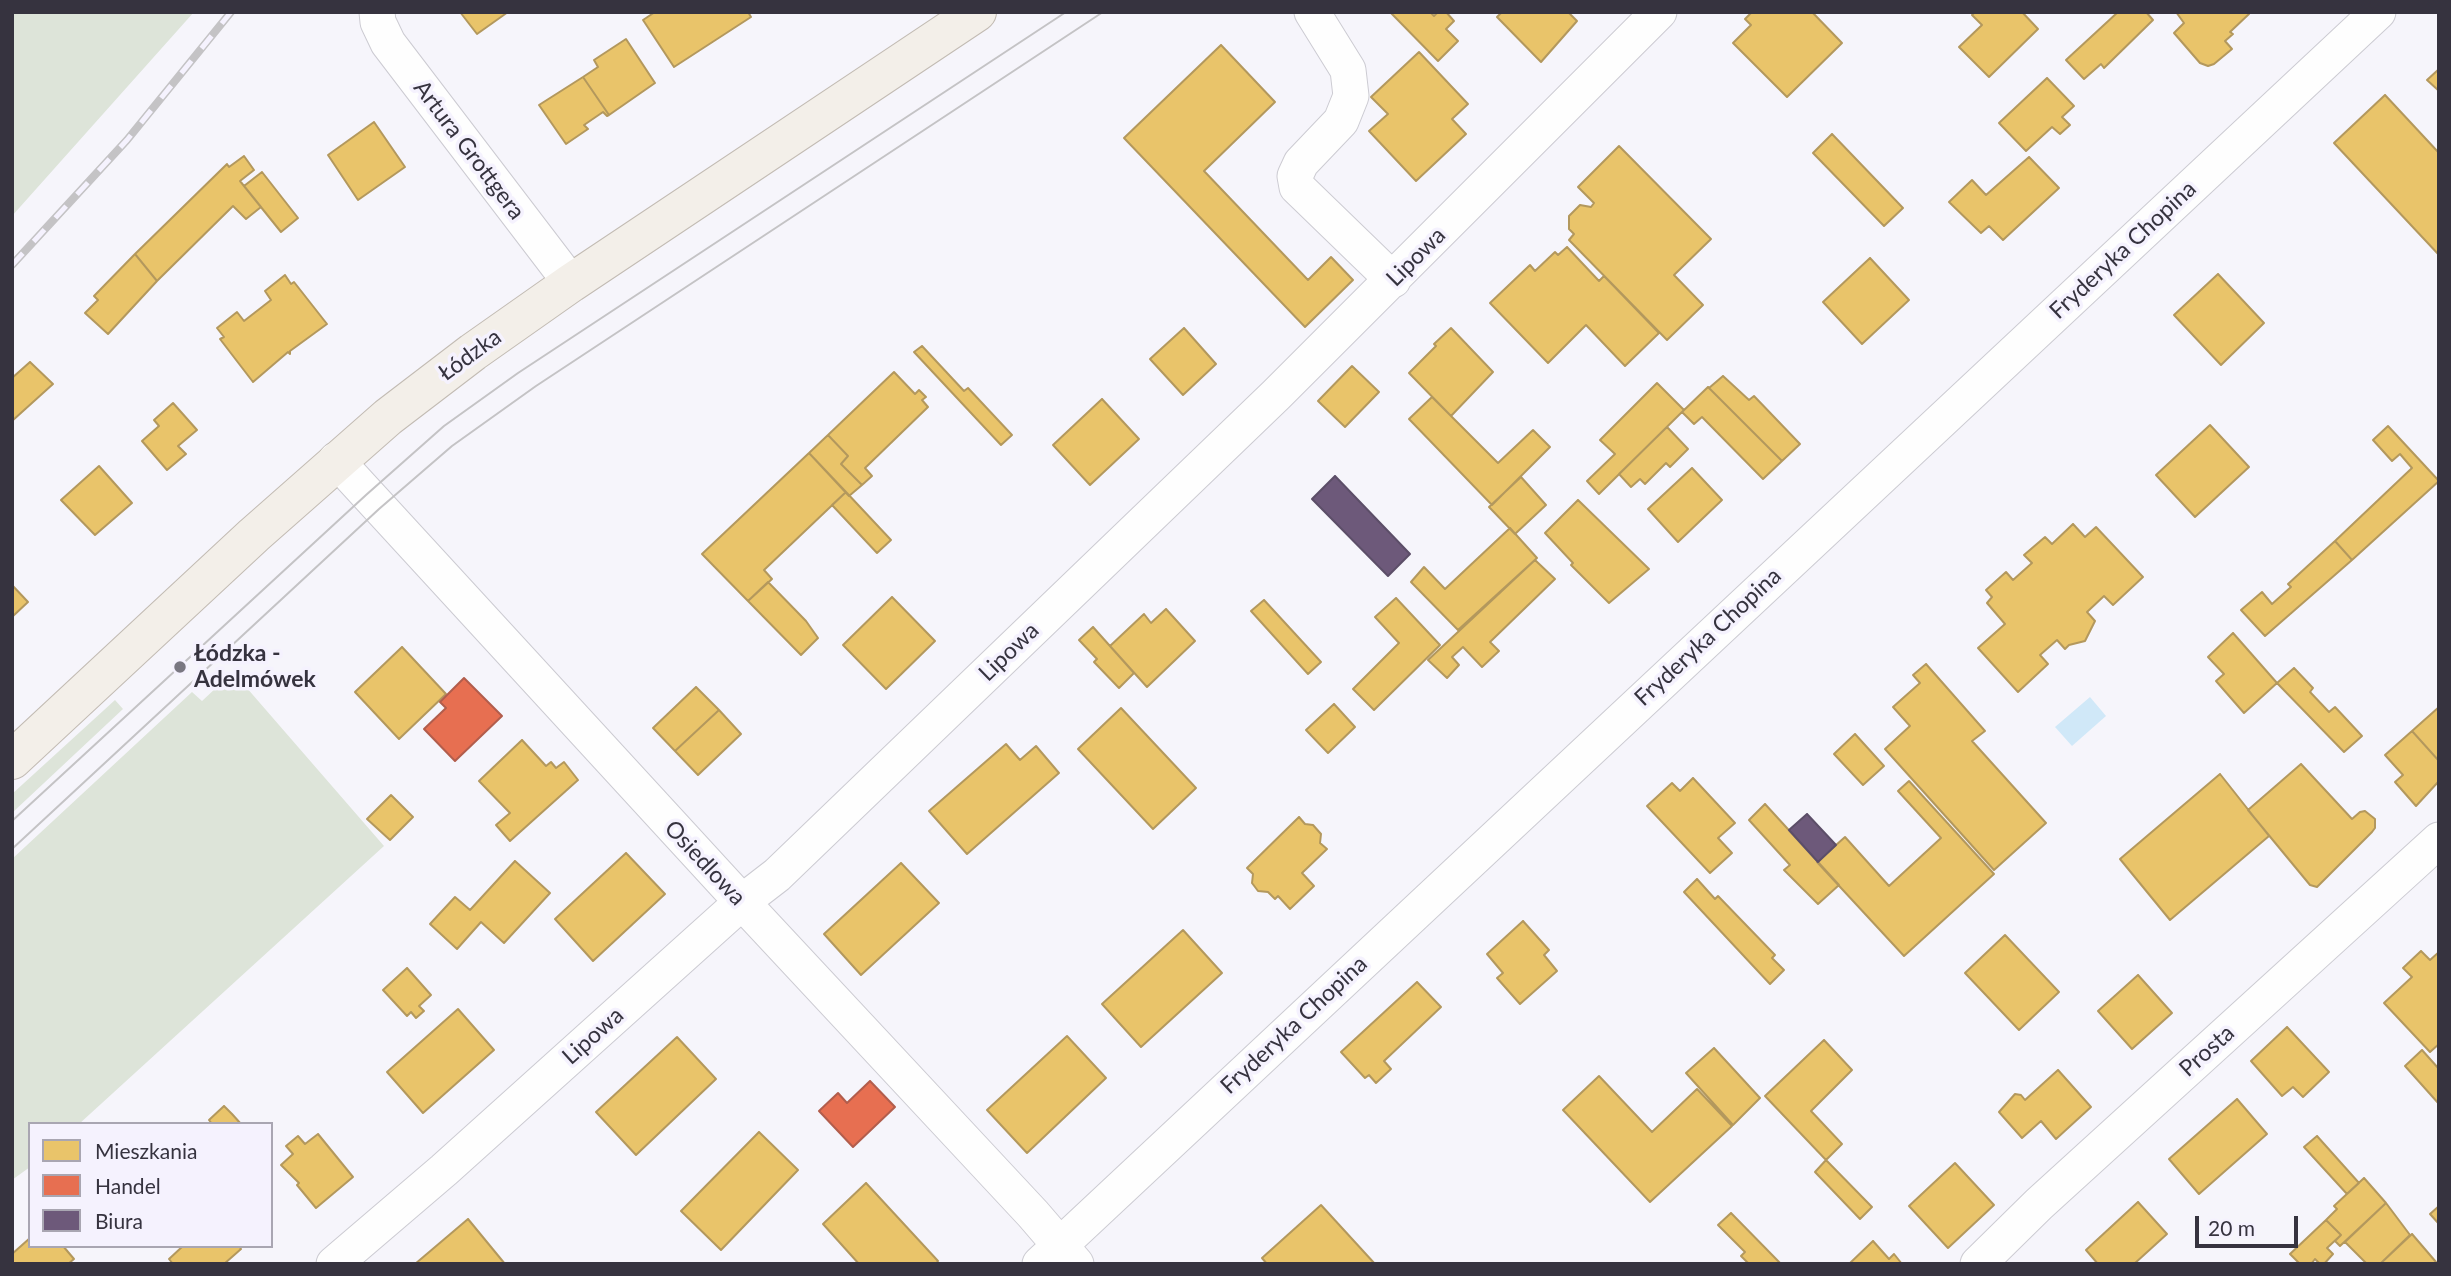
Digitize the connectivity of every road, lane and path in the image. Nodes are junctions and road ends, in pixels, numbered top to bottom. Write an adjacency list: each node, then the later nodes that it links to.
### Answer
1 (377, 12): 7 (street, Artura Grottgera)
2 (977, 12): 7 (main road, Łódzka)
3 (1311, 12): 6 (street)
4 (1659, 12): 6 (street, Lipowa)
5 (2378, 12): 12 (street, Fryderyka Chopina)
6 (1393, 280): 11 (street, Lipowa)
7 (571, 282): 8 (main road, Łódzka)
8 (336, 460): 9 (main road, Łódzka); 11 (street, Osiedlowa)
9 (12, 760)
10 (2439, 840): 13 (street, Prosta)
11 (742, 902): 12 (street, Osiedlowa); 14 (street, Lipowa)
12 (1059, 1258)
13 (1982, 1262)
14 (334, 1264)

